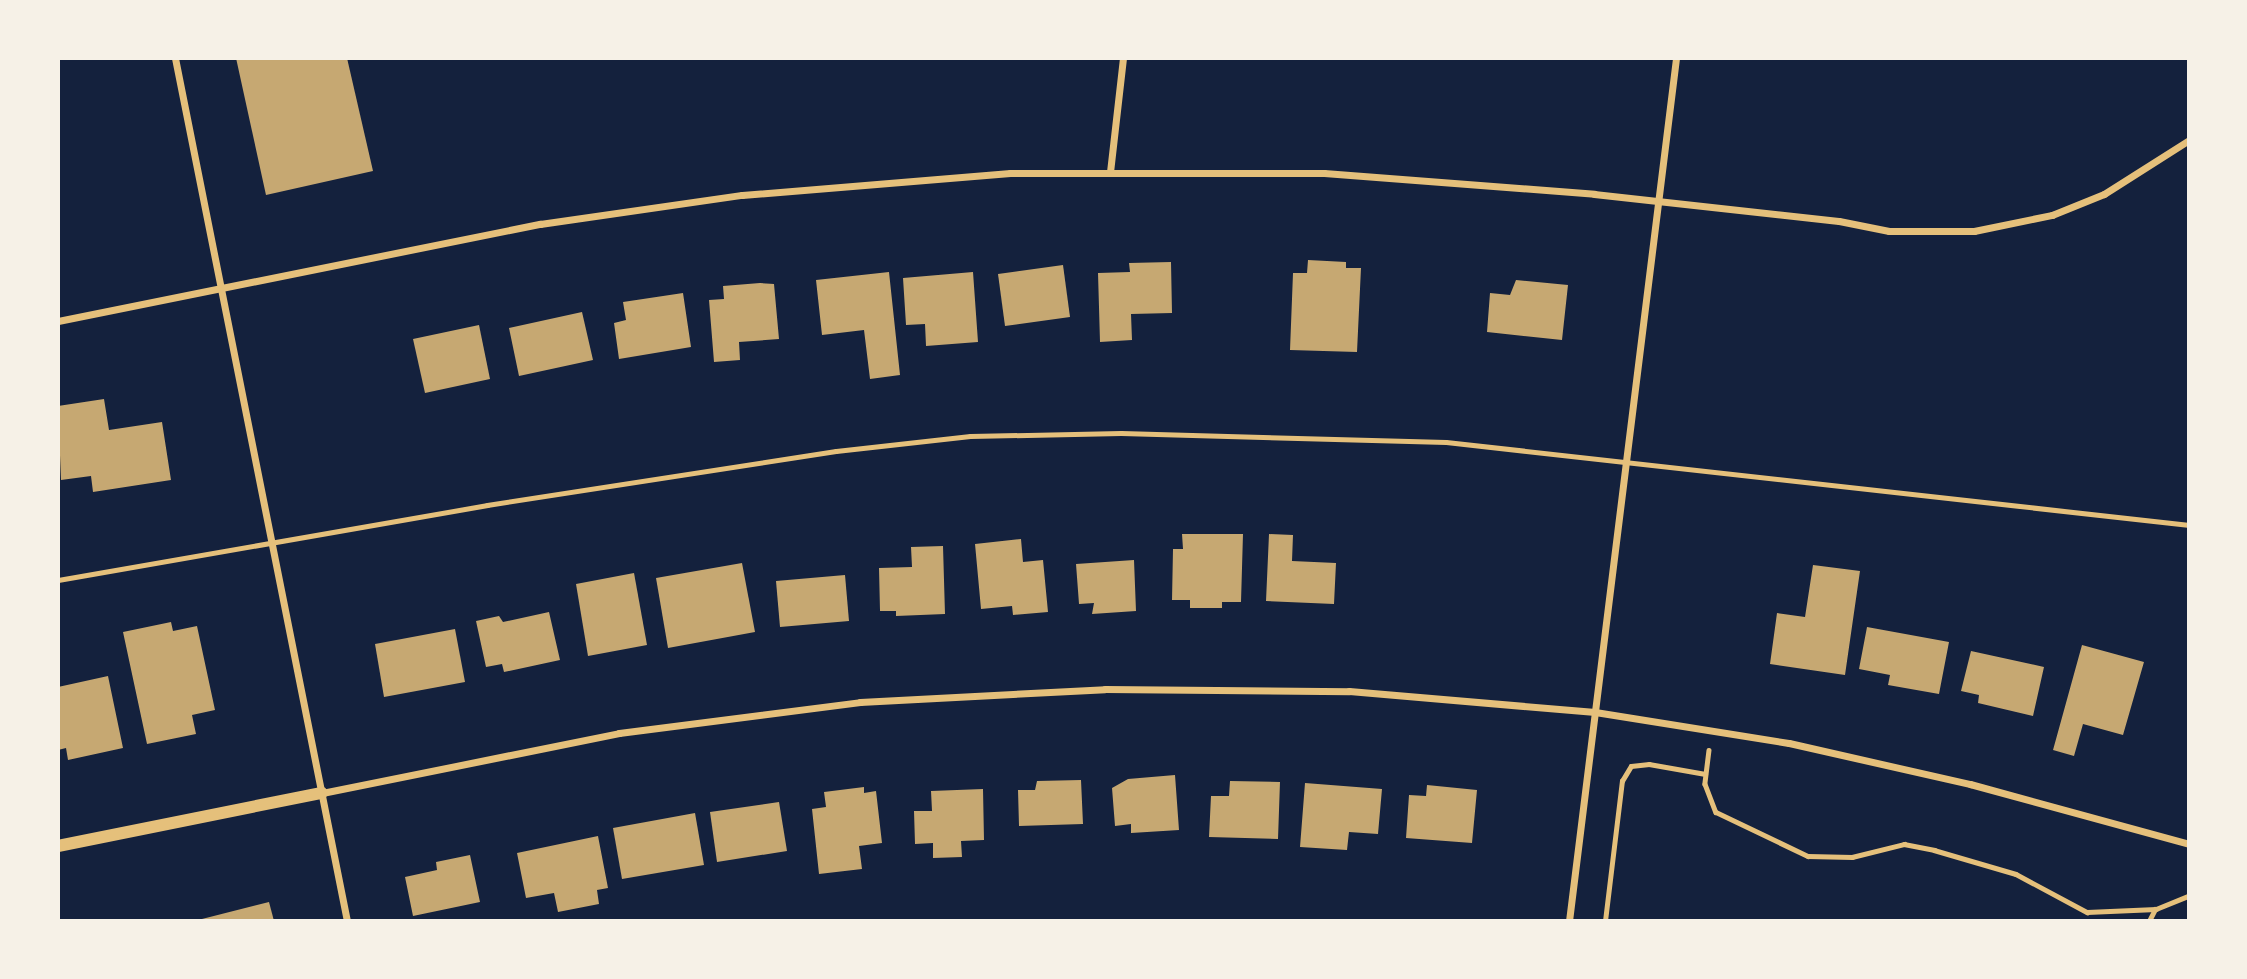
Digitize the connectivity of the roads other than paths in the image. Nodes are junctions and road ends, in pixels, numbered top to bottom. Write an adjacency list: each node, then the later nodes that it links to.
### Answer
1 (175, 58): 7 (street)
2 (1123, 58): 5 (street)
3 (1676, 58): 6 (street)
4 (2189, 140): 6 (street)
5 (1111, 172): 6 (street); 7 (street)
6 (1661, 201): 9 (street)
7 (221, 288): 8 (street); 11 (street)
8 (58, 321)
9 (1627, 462): 10 (lane); 11 (lane); 13 (street)
10 (2189, 525)
11 (271, 539): 12 (lane); 14 (street)
12 (58, 580)
13 (1595, 712): 14 (street); 15 (street); 18 (street)
14 (322, 793): 16 (street); 17 (street)
15 (2189, 844)
16 (58, 846)
17 (347, 921)
18 (1569, 921)

